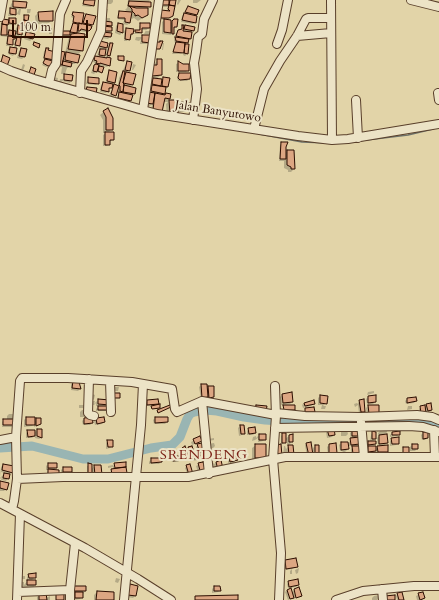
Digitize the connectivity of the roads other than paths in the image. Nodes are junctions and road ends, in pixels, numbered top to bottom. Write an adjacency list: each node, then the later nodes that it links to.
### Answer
1 (3, 0): 11 (street)
2 (66, 0): 17 (street)
3 (103, 0): 18 (street)
4 (159, 0): 20 (street)
5 (213, 0): 21 (street)
6 (288, 0): 15 (street)
7 (331, 0): 12 (street)
8 (411, 0): 9 (street)
9 (419, 2): 10 (street)
10 (439, 7)
11 (0, 17)
12 (331, 18): 13 (street); 14 (street)
13 (331, 33): 14 (street); 25 (street)
14 (297, 36): 23 (street)
15 (277, 44)
16 (0, 66): 17 (street, Jalan Banyutowo)
17 (49, 83): 18 (street, Jalan Banyutowo)
18 (80, 93): 20 (street, Jalan Banyutowo)
19 (356, 100): 24 (street)
20 (143, 110): 21 (street, Jalan Banyutowo)
21 (193, 120): 23 (street, Jalan Banyutowo)
22 (439, 124): 24 (street, Jalan Banyutowo)
23 (254, 129): 25 (street, Jalan Banyutowo)
24 (358, 138): 25 (street, Jalan Banyutowo)
25 (332, 140)
26 (89, 379): 27 (street); 32 (street); 37 (street)
27 (110, 381): 28 (street); 31 (street)
28 (143, 384): 30 (street); 43 (street)
29 (275, 386): 33 (street)
30 (202, 403): 33 (street); 42 (street)
31 (111, 412)
32 (94, 416)
33 (275, 419): 35 (street); 35 (street); 41 (street)
34 (439, 420): 35 (street)
35 (361, 422): 36 (street); 39 (street)
36 (437, 431): 40 (street)
37 (16, 439): 38 (street); 44 (street)
38 (0, 440)
39 (364, 457): 40 (street); 41 (street)
40 (437, 457)
41 (273, 459): 42 (street); 57 (street)
42 (209, 474): 43 (street)
43 (136, 477): 44 (street); 49 (street)
44 (16, 479): 46 (street)
45 (0, 503): 46 (street)
46 (13, 506): 47 (street)
47 (20, 518): 48 (street); 53 (street)
48 (75, 543): 49 (street); 52 (street)
49 (127, 574): 55 (street); 56 (street)
50 (439, 586): 51 (street)
51 (382, 589): 58 (street); 59 (street)
52 (70, 590): 53 (street); 54 (street)
53 (17, 596)
54 (70, 600)
55 (124, 600)
56 (171, 600)
57 (279, 600)
58 (336, 600)
59 (383, 600)

